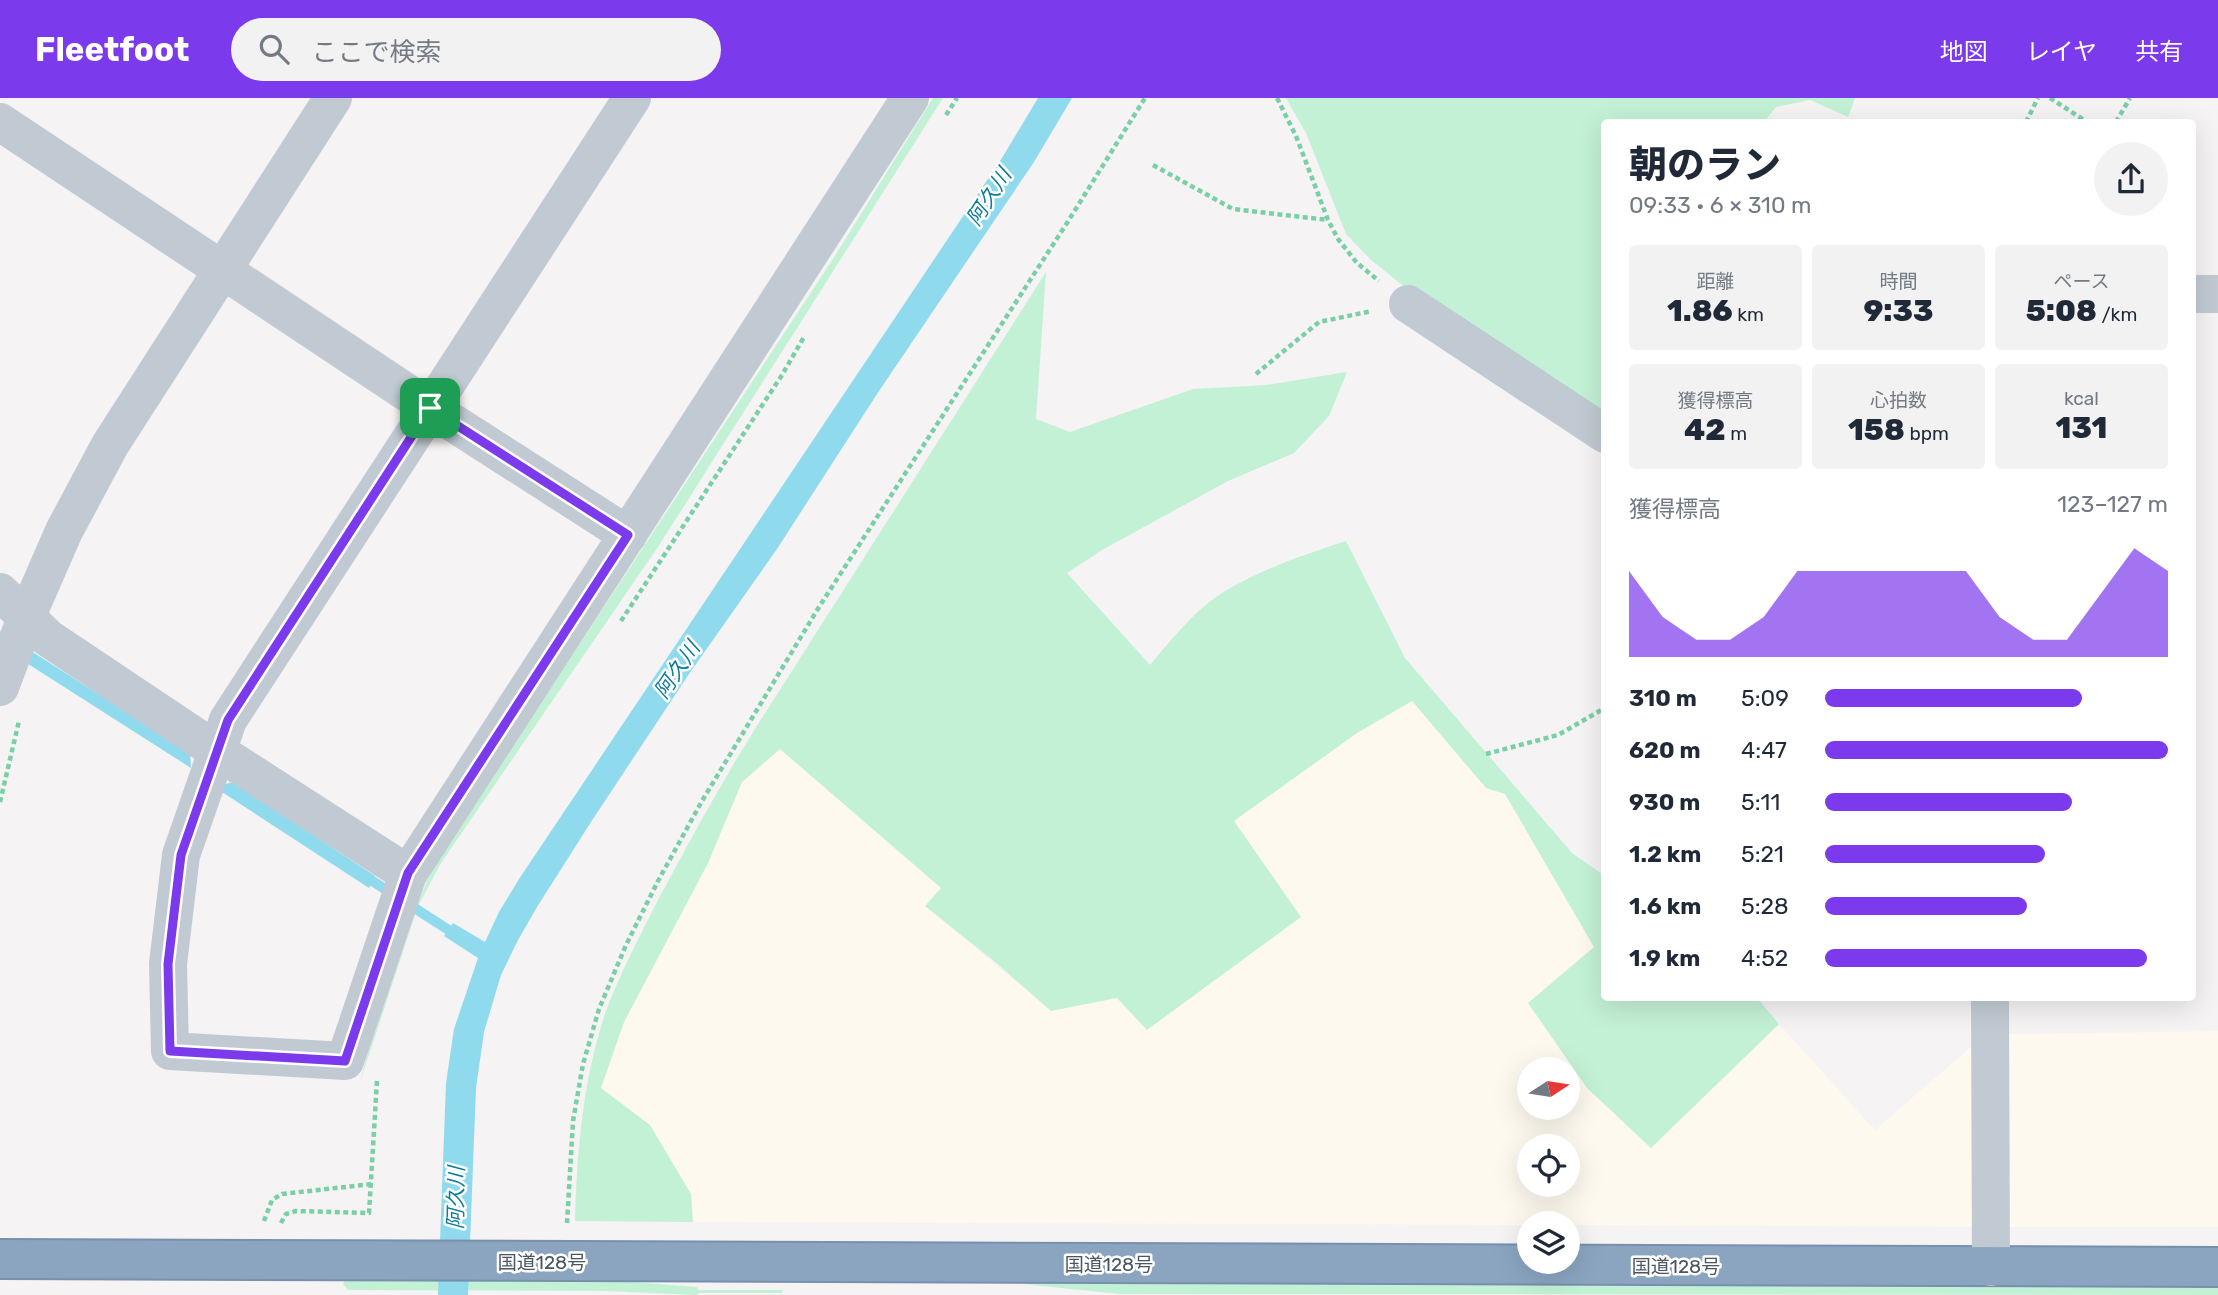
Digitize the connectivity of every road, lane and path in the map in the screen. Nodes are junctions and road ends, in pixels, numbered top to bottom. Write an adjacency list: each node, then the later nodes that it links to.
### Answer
1 (334, 98): 17 (street)
2 (632, 98): 23 (street)
3 (910, 98): 25 (street)
4 (957, 98): 10 (path)
5 (1145, 98): 38 (path)
6 (1277, 98): 16 (path)
7 (2038, 98): 11 (path)
8 (2050, 98): 12 (path)
9 (2130, 98): 13 (path)
10 (944, 118)
11 (2028, 119)
12 (2082, 119)
13 (2118, 119)
14 (0, 122): 17 (street)
15 (1153, 164): 16 (path)
16 (1328, 219): 20 (path)
17 (221, 269): 23 (street); 26 (street)
18 (2196, 294): 19 (street)
19 (2218, 294)
20 (1408, 304): 22 (path); 24 (street)
21 (807, 332): 27 (path)
22 (1256, 374)
23 (430, 408): 25 (street); 30 (street)
24 (1601, 432)
25 (628, 535): 32 (street)
26 (13, 605): 28 (street); 30 (street)
27 (621, 622)
28 (0, 687)
29 (1601, 710): 31 (path)
30 (217, 751): 32 (street); 32 (street)
31 (1486, 754)
32 (408, 873)
33 (1990, 1001): 40 (street)
34 (380, 1069): 35 (path)
35 (372, 1184): 36 (path); 37 (path)
36 (262, 1225)
37 (281, 1231)
38 (561, 1246): 39 (highway, 国道128号); 40 (highway, 国道128号)
39 (0, 1259)
40 (1991, 1267): 41 (highway, 国道128号)
41 (2218, 1267)

